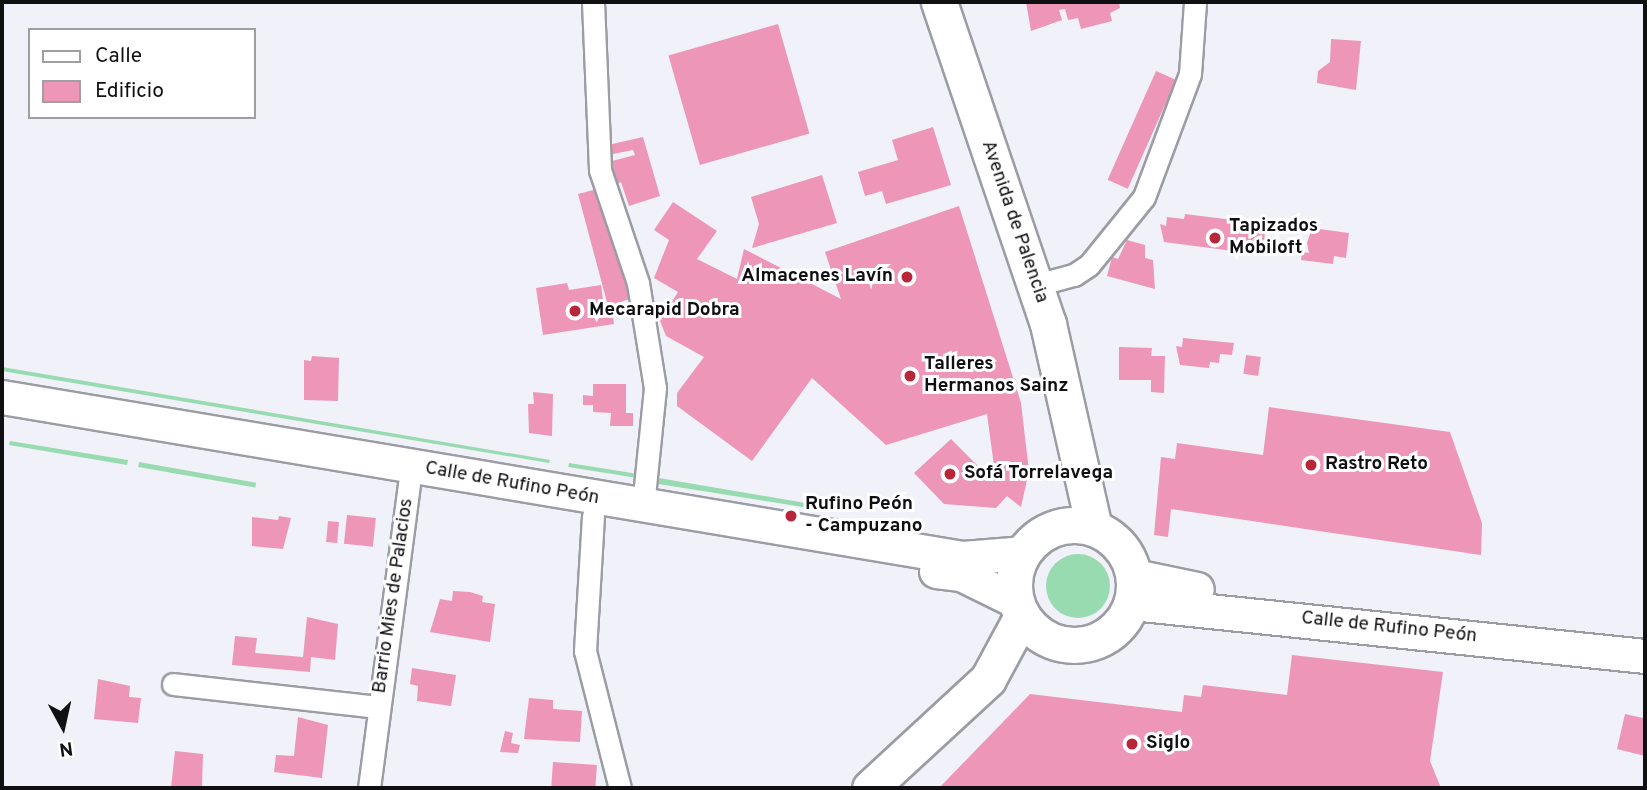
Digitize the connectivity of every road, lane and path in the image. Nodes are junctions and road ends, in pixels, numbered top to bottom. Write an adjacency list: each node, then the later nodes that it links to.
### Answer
1 (593, 2): 9 (street)
2 (939, 2): 4 (highway, Avenida de Palencia)
3 (1195, 2): 4 (street)
4 (1036, 285): 7 (highway, Avenida de Palencia)
5 (2, 397): 9 (main road, Calle de Rufino Peón)
6 (2, 416): 8 (main road, Calle de Rufino Peón)
7 (1074, 446): 11 (highway, Avenida de Palencia); 12 (highway, Avenida de Palencia)
8 (409, 484): 10 (main road, Calle de Rufino Peón); 21 (street, Barrio Mies de Palacios)
9 (643, 506): 13 (main road, Calle de Rufino Peón)
10 (593, 516): 15 (main road, Calle de Rufino Peón); 23 (street)
11 (1059, 527): 12 (highway); 13 (highway)
12 (1094, 528): 14 (highway)
13 (1023, 553): 15 (highway)
14 (1133, 589): 16 (main road, Calle de Rufino Peón); 17 (highway); 18 (main road, Calle de Rufino Peón)
15 (1019, 608): 17 (highway); 19 (highway)
16 (1645, 635)
17 (1053, 642): 19 (highway)
18 (1645, 656)
19 (988, 679): 24 (highway)
20 (173, 684): 21 (street, Barrio Mies de Palacios)
21 (379, 708): 22 (street, Barrio Mies de Palacios)
22 (369, 788)
23 (620, 788)
24 (870, 788)

